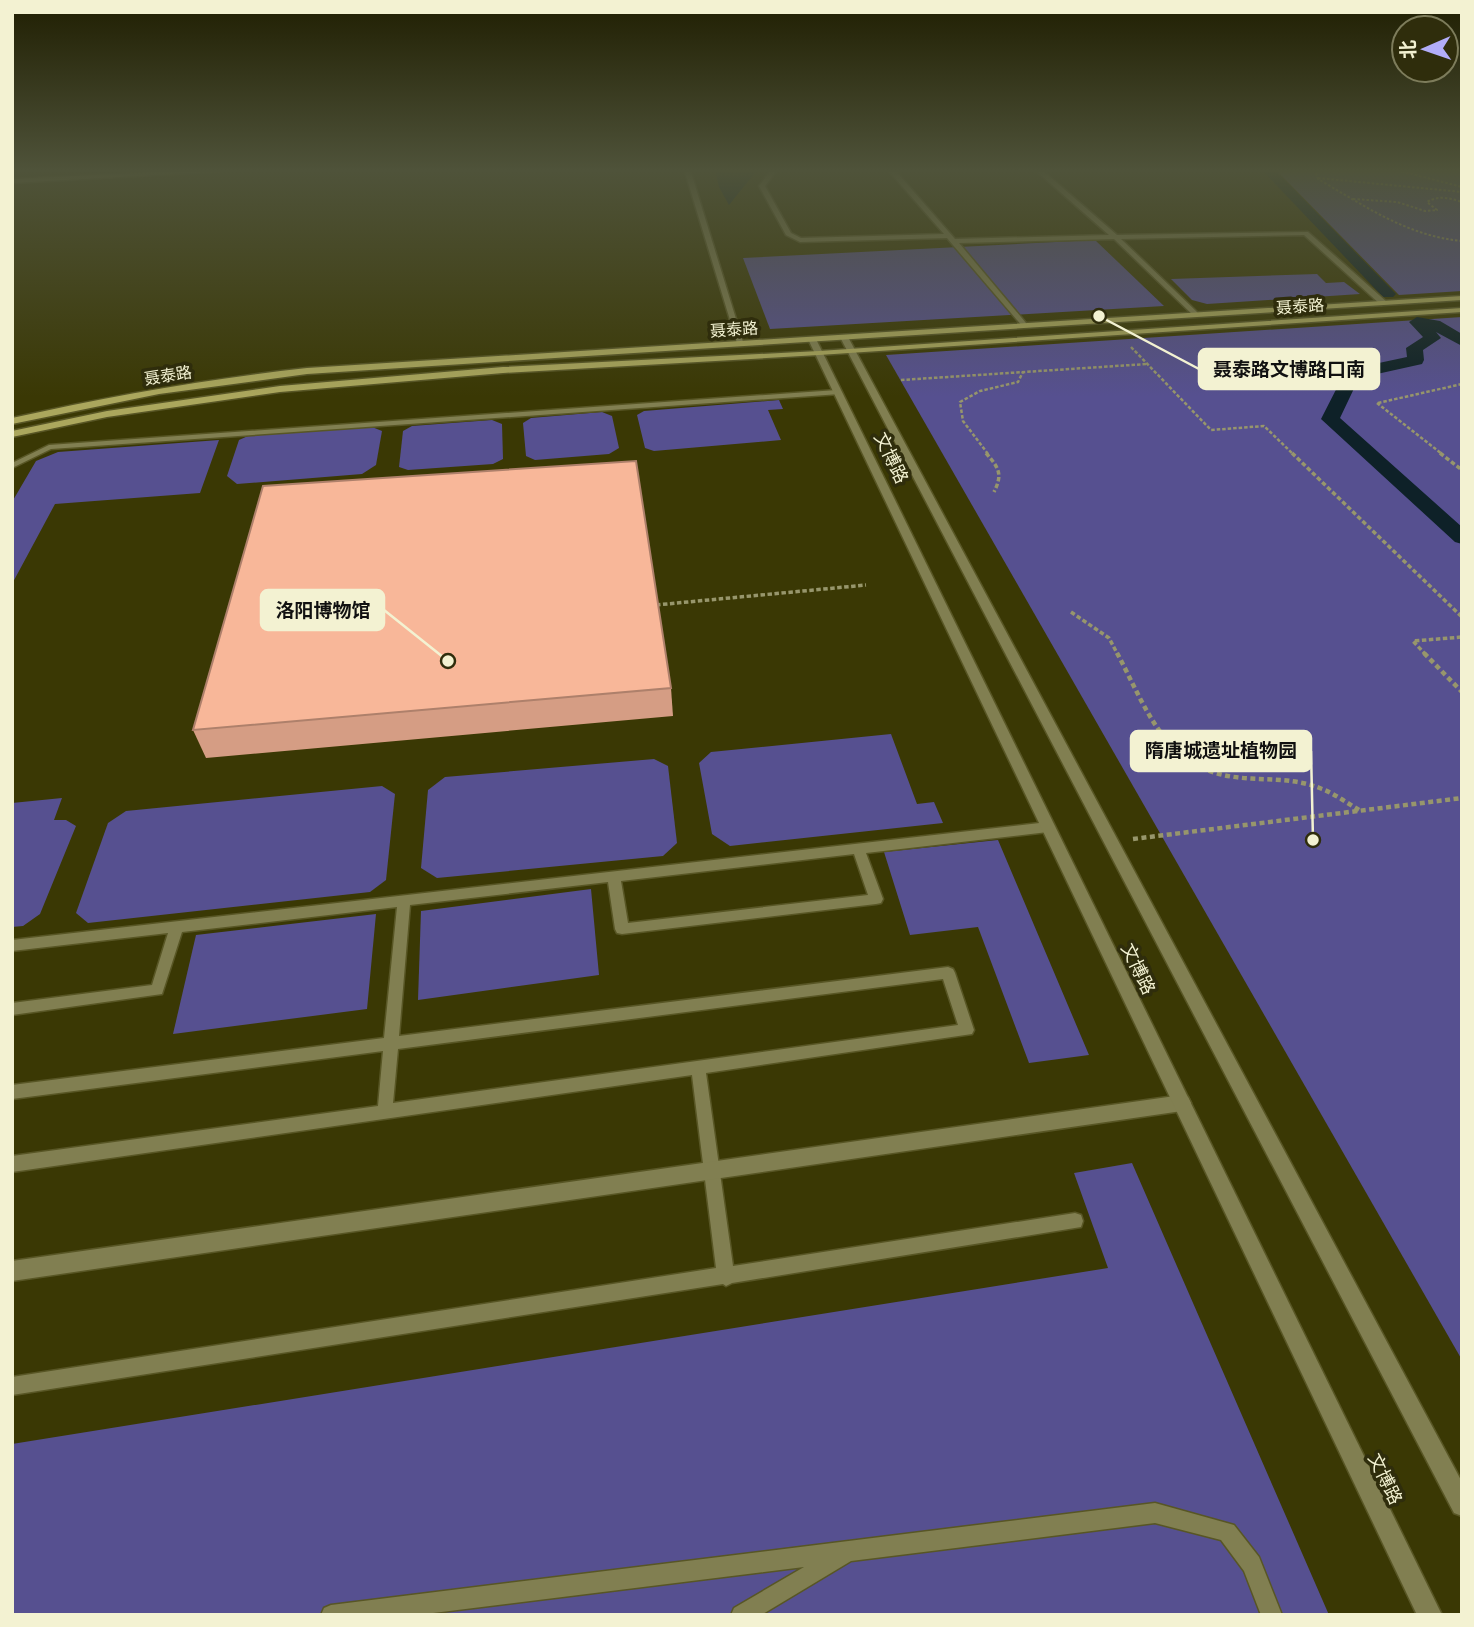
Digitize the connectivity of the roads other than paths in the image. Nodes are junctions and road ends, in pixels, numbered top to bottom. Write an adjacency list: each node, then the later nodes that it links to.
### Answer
1 (711, 245): 10 (street)
2 (957, 245): 9 (street)
3 (1123, 245): 8 (street)
4 (1319, 245): 6 (street)
5 (1462, 298): 6 (main road, 聂泰路)
6 (1384, 303): 8 (main road, 聂泰路)
7 (1462, 310): 11 (main road, 聂泰路)
8 (1194, 314): 9 (main road, 聂泰路)
9 (1023, 325): 11 (main road, 聂泰路)
10 (741, 343): 12 (main road, 聂泰路); 14 (main road, 聂泰路)
11 (847, 344): 12 (main road, 聂泰路); 12 (main road, 聂泰路); 35 (street, 文博路)
12 (816, 346): 13 (street, 文博路); 15 (main road, 聂泰路)
13 (837, 392): 16 (lane); 17 (street, 文博路)
14 (12, 421)
15 (12, 434)
16 (12, 466)
17 (1048, 827): 18 (lane); 27 (street, 文博路)
18 (859, 850): 19 (lane); 19 (lane)
19 (614, 878): 20 (lane)
20 (404, 902): 21 (lane); 24 (lane)
21 (176, 928): 22 (lane); 23 (lane)
22 (12, 946)
23 (12, 1009)
24 (390, 1042): 25 (lane); 26 (lane); 28 (lane)
25 (698, 1067): 28 (lane); 30 (lane)
26 (12, 1092)
27 (1182, 1103): 30 (street); 41 (street, 文博路)
28 (385, 1110): 29 (lane)
29 (12, 1164)
30 (711, 1171): 32 (street); 33 (lane)
31 (1075, 1221): 33 (lane)
32 (12, 1271)
33 (726, 1277): 34 (lane)
34 (12, 1387)
35 (1462, 1505)
36 (850, 1551): 37 (lane); 39 (lane); 40 (lane)
37 (406, 1610): 38 (lane)
38 (331, 1615)
39 (741, 1615)
40 (1272, 1615)
41 (1430, 1615)

